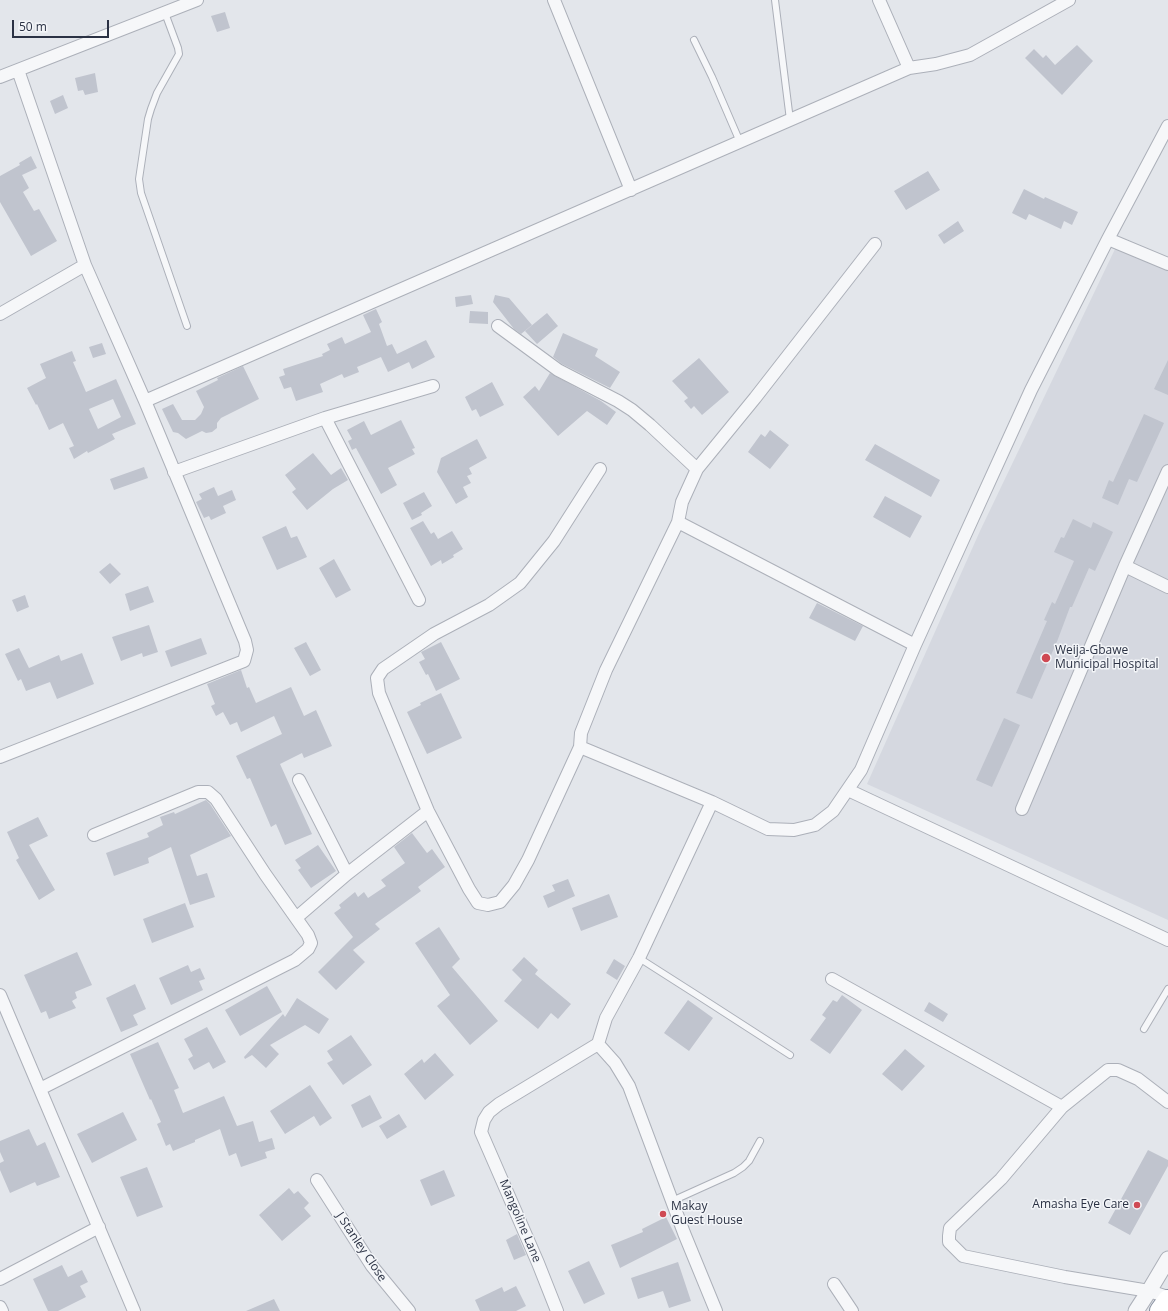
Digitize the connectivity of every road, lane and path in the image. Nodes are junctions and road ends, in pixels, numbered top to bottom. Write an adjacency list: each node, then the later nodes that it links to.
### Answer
1 (197, 0): 6 (street)
2 (554, 0): 14 (street)
3 (775, 0): 11 (lane)
4 (879, 0): 8 (street)
5 (1069, 0): 8 (street)
6 (165, 13): 9 (street); 20 (lane)
7 (694, 40): 13 (lane)
8 (909, 68): 11 (street)
9 (18, 70): 10 (street); 18 (street)
10 (0, 77)
11 (790, 120): 13 (street)
12 (1168, 126): 15 (street)
13 (740, 142): 14 (street)
14 (631, 190): 23 (street)
15 (1108, 239): 17 (street); 33 (street)
16 (874, 244): 26 (street)
17 (1168, 264)
18 (85, 265): 19 (street); 23 (street)
19 (0, 314)
20 (187, 326)
21 (498, 326): 26 (street)
22 (434, 386): 24 (street)
23 (145, 401): 28 (street)
24 (326, 418): 28 (street); 32 (street)
25 (600, 469): 40 (street)
26 (697, 469): 29 (street)
27 (1168, 471): 30 (street)
28 (174, 472): 35 (street)
29 (678, 522): 33 (street); 34 (street)
30 (1125, 566): 31 (street); 39 (street)
31 (1168, 587)
32 (419, 600)
33 (915, 645): 37 (street)
34 (580, 747): 38 (street); 40 (street)
35 (0, 757)
36 (299, 780): 42 (street)
37 (848, 790): 38 (street); 44 (street)
38 (712, 802): 45 (street)
39 (1022, 809)
40 (428, 811): 42 (street)
41 (94, 835): 43 (street)
42 (347, 874): 43 (street)
43 (296, 918): 52 (street)
44 (1168, 940)
45 (639, 958): 50 (street); 51 (lane)
46 (832, 979): 54 (street)
47 (1168, 989): 49 (lane)
48 (0, 994): 52 (street)
49 (1144, 1029)
50 (598, 1044): 57 (street); 68 (street, Mangoline Lane)
51 (790, 1055)
52 (40, 1089): 58 (street)
53 (1168, 1102): 54 (street)
54 (1062, 1107): 62 (street)
55 (760, 1141): 57 (lane)
56 (317, 1180): 67 (street, J Stanley Close)
57 (672, 1201): 69 (street)
58 (99, 1227): 60 (street); 66 (street)
59 (1168, 1259): 62 (street)
60 (0, 1279)
61 (834, 1284): 70 (street)
62 (1149, 1291): 63 (street); 71 (street)
63 (1168, 1298): 72 (highway)
64 (0, 1307): 65 (street)
65 (2, 1311)
66 (134, 1311)
67 (409, 1311)
68 (557, 1311)
69 (716, 1311)
70 (852, 1311)
71 (1136, 1311)
72 (1160, 1311)

